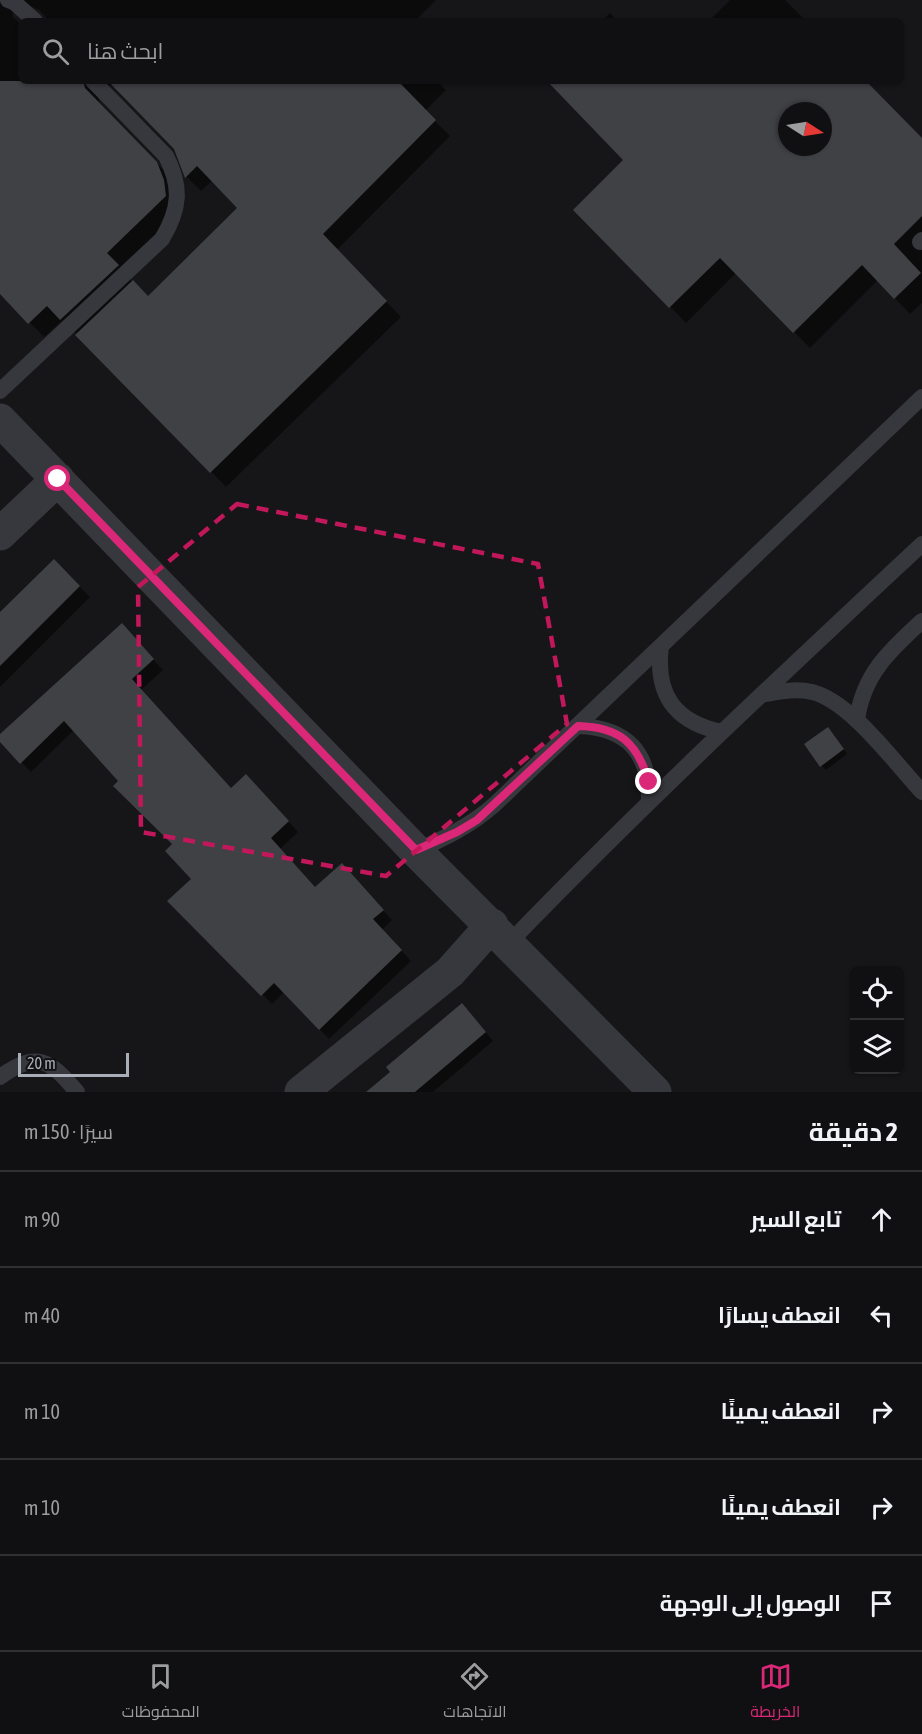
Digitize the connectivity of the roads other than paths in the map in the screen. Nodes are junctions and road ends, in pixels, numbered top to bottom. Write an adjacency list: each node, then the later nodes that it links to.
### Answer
1 (8, 0): 2 (lane)
2 (32, 18)
3 (96, 84): 4 (lane)
4 (0, 391)
5 (922, 397): 11 (lane)
6 (0, 420): 7 (street)
7 (58, 479): 8 (street); 18 (street)
8 (0, 534)
9 (922, 544): 12 (lane)
10 (922, 621): 13 (lane)
11 (661, 646): 14 (lane); 15 (lane)
12 (760, 696): 13 (lane); 15 (lane)
13 (857, 720): 16 (lane)
14 (578, 726): 17 (lane); 18 (lane)
15 (722, 732): 17 (lane)
16 (922, 792)
17 (649, 801): 19 (lane)
18 (416, 850): 19 (street)
19 (501, 934): 22 (street); 23 (street)
20 (0, 1077): 21 (lane)
21 (77, 1092)
22 (301, 1092)
23 (655, 1092)

